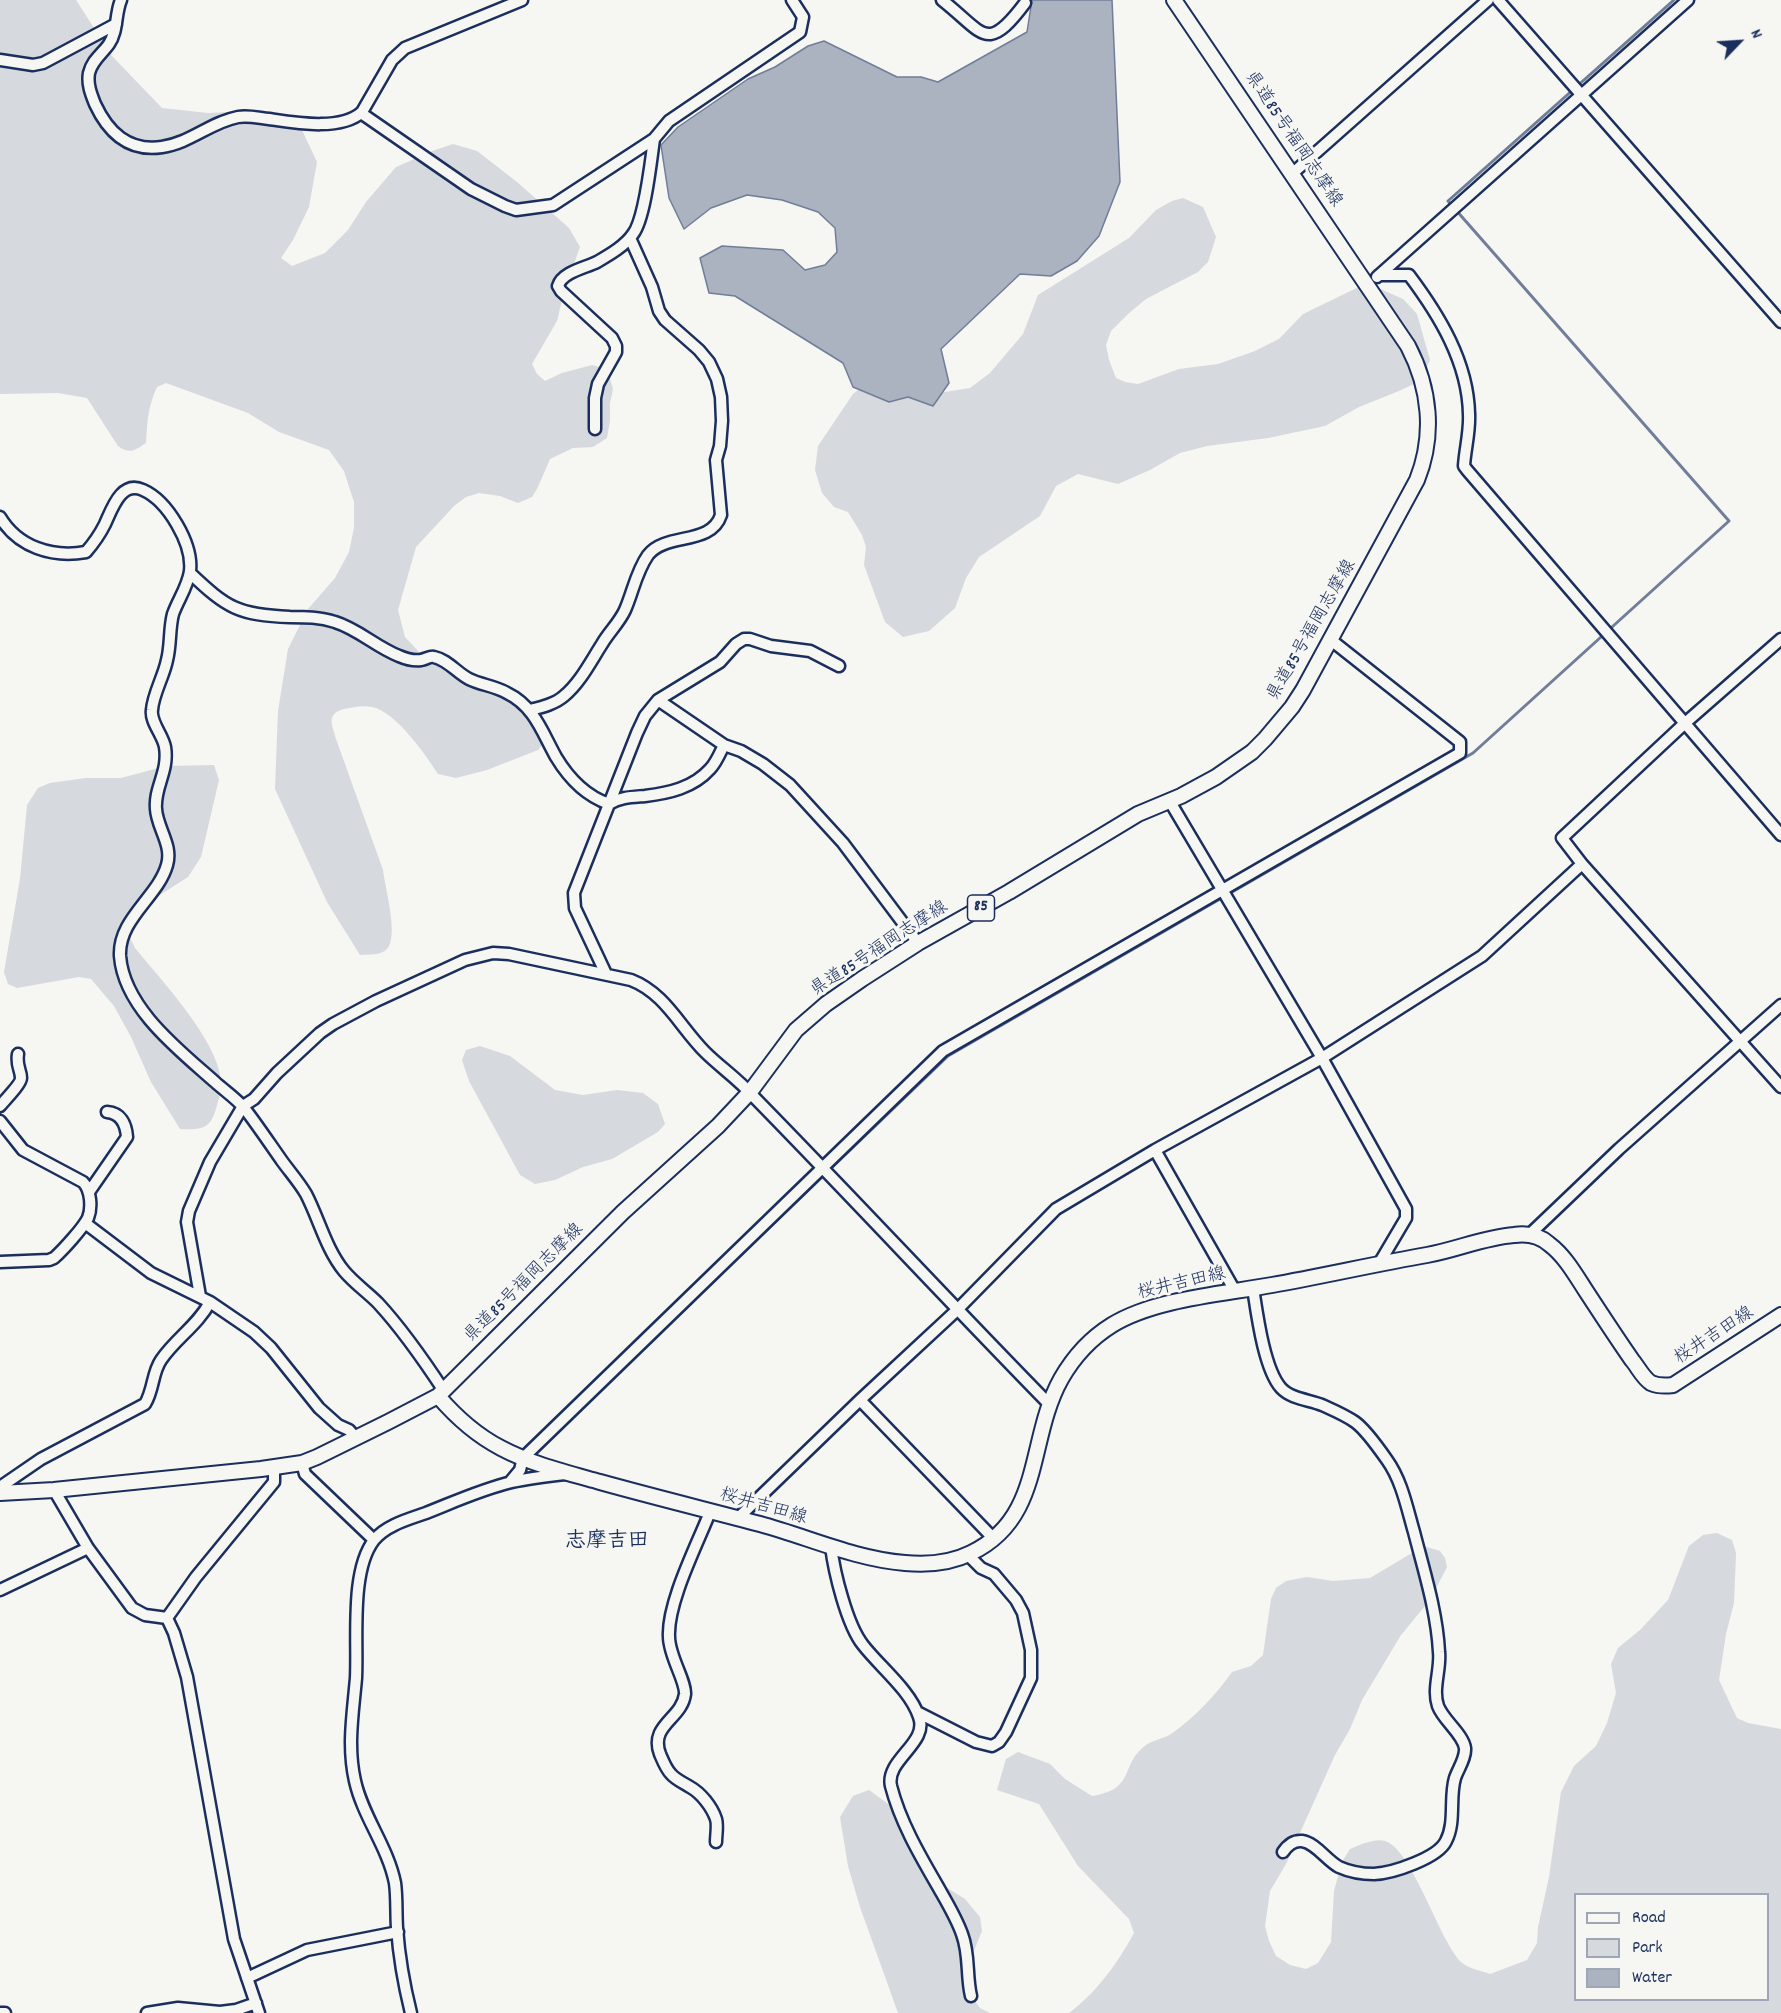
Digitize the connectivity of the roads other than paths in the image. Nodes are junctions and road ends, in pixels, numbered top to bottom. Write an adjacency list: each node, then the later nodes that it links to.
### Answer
1 (121, 0): 10 (street)
2 (522, 0): 13 (street)
3 (792, 0): 14 (street)
4 (942, 0): 9 (street)
5 (1174, 0): 15 (main road, 県道85号福岡志摩線 / 85)
6 (1488, 0): 15 (street)
7 (1497, 0): 12 (street)
8 (1688, 0): 12 (street)
9 (1025, 3)
10 (116, 24): 11 (street); 13 (street)
11 (0, 60)
12 (1581, 94): 17 (street); 19 (street)
13 (361, 113): 14 (street)
14 (654, 139): 16 (street)
15 (1293, 173): 18 (main road, 県道85号福岡志摩線 / 85)
16 (630, 238): 20 (street); 27 (street)
17 (1379, 275): 18 (street); 28 (street)
18 (1367, 285): 24 (main road, 県道85号福岡志摩線 / 85)
19 (1781, 322)
20 (595, 429)
21 (0, 517): 22 (street)
22 (190, 573): 27 (street); 44 (street)
23 (1781, 639): 28 (street)
24 (1331, 640): 30 (main road, 県道85号福岡志摩線 / 85); 34 (street)
25 (839, 666): 26 (street)
26 (658, 700): 29 (street); 31 (street)
27 (530, 710): 31 (street)
28 (1684, 724): 32 (street); 33 (street)
29 (724, 745): 31 (street); 35 (street)
30 (1169, 800): 34 (street); 35 (main road, 県道85号福岡志摩線 / 85)
31 (609, 804): 36 (street)
32 (1781, 835)
33 (1582, 864): 38 (street); 40 (street)
34 (1222, 890): 40 (street); 48 (street)
35 (918, 943): 42 (main road, 県道85号福岡志摩線 / 85)
36 (606, 975): 42 (street); 44 (street)
37 (1781, 1005): 38 (street)
38 (1740, 1041): 41 (street); 51 (street)
39 (18, 1054): 43 (street)
40 (1322, 1058): 47 (street); 53 (street)
41 (1781, 1087)
42 (750, 1092): 48 (street); 60 (main road, 県道85号福岡志摩線 / 85)
43 (0, 1106)
44 (243, 1106): 56 (street); 60 (street)
45 (107, 1112): 49 (street)
46 (0, 1121): 49 (street)
47 (1155, 1150): 55 (street); 58 (street)
48 (822, 1168): 58 (street); 64 (street)
49 (89, 1192): 50 (street)
50 (85, 1223): 52 (street); 56 (street)
51 (1530, 1234): 53 (main road, 桜井吉田線); 59 (main road, 桜井吉田線)
52 (0, 1262)
53 (1380, 1262): 54 (main road, 桜井吉田線)
54 (1253, 1288): 55 (main road, 桜井吉田線); 82 (street)
55 (1235, 1291): 62 (main road, 桜井吉田線)
56 (200, 1296): 57 (street)
57 (210, 1302): 63 (street); 70 (street)
58 (957, 1310): 61 (street); 62 (street)
59 (1781, 1315)
60 (441, 1393): 63 (main road, 県道85号福岡志摩線 / 85); 64 (main road, 桜井吉田線)
61 (860, 1400): 72 (street); 73 (street)
62 (1049, 1404): 73 (main road, 桜井吉田線)
63 (356, 1438): 65 (main road, 県道85号福岡志摩線 / 85)
64 (523, 1458): 67 (main road, 桜井吉田線); 68 (street)
65 (302, 1462): 66 (main road, 県道85号福岡志摩線 / 85); 74 (street)
66 (274, 1468): 69 (main road, 県道85号福岡志摩線 / 85); 79 (street)
67 (572, 1474): 68 (street, 桜井吉田線); 71 (main road, 桜井吉田線)
68 (510, 1482): 74 (street, 桜井吉田線)
69 (54, 1490): 70 (main road, 県道85号福岡志摩線 / 85); 76 (street)
70 (0, 1491)
71 (710, 1512): 72 (main road, 桜井吉田線); 81 (street)
72 (738, 1518): 75 (main road, 桜井吉田線)
73 (994, 1539): 77 (main road, 桜井吉田線)
74 (374, 1540): 83 (street)
75 (831, 1546): 77 (main road, 桜井吉田線); 80 (street)
76 (88, 1548): 78 (street); 79 (street)
77 (968, 1555): 80 (street)
78 (0, 1590)
79 (167, 1618): 84 (street)
80 (917, 1712): 85 (street)
81 (716, 1842)
82 (1283, 1852)
83 (398, 1932): 84 (street); 90 (street)
84 (247, 1978): 86 (street)
85 (970, 1996)
86 (257, 2008): 89 (street)
87 (0, 2013): 88 (street)
88 (5, 2013)
89 (147, 2013)
90 (411, 2013)

